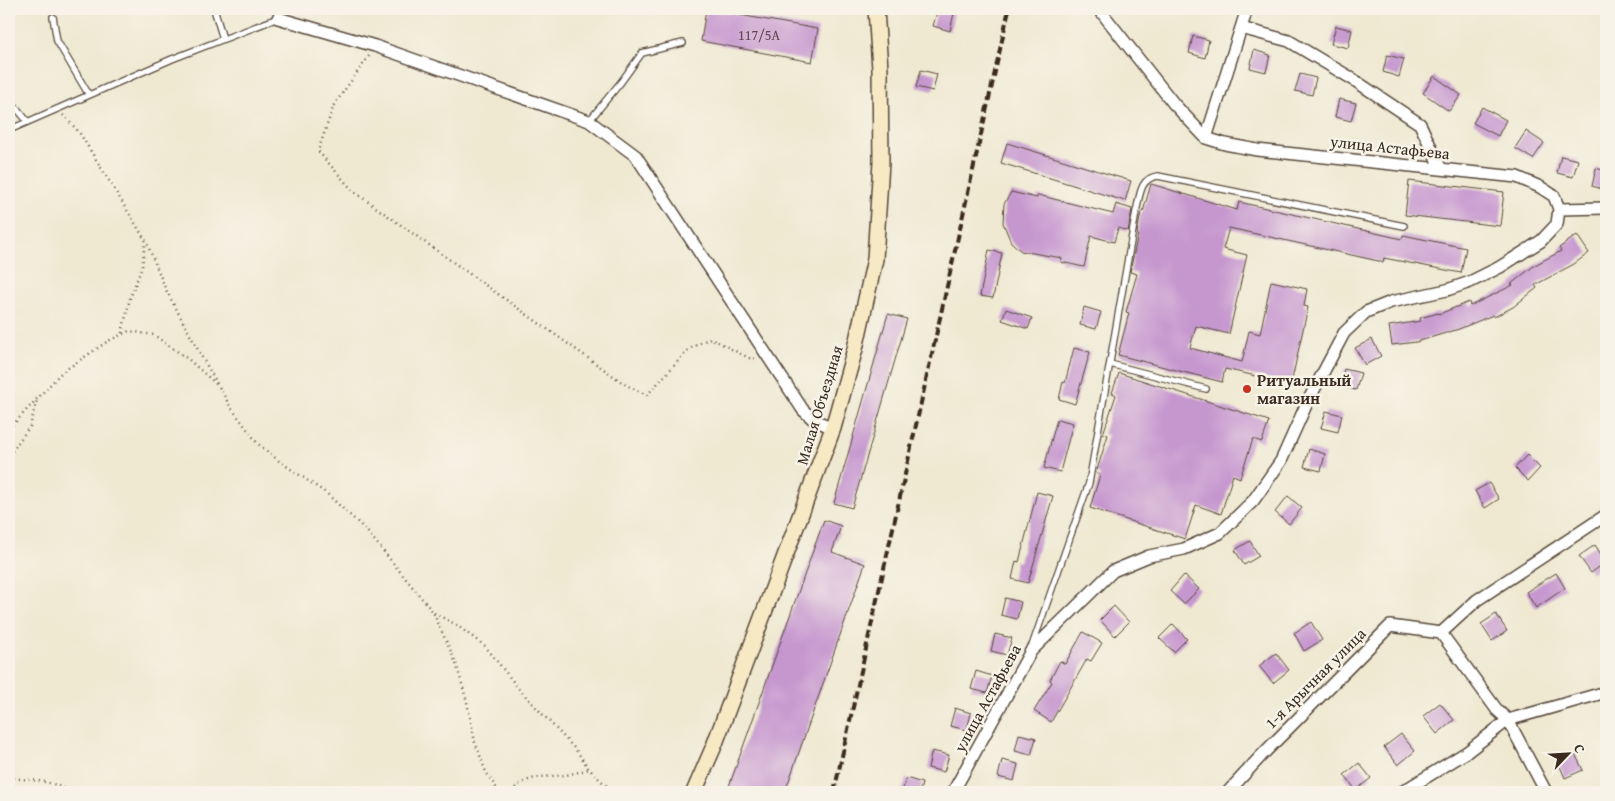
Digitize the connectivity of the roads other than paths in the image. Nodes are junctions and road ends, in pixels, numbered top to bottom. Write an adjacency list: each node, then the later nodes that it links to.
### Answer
1 (214, 9): 8 (lane)
2 (876, 9): 22 (main road, Малая Объездная)
3 (1099, 9): 15 (street)
4 (1247, 9): 7 (street)
5 (53, 17): 10 (lane)
6 (278, 18): 8 (lane); 12 (street)
7 (1241, 28): 15 (street); 16 (street)
8 (223, 39): 10 (lane)
9 (683, 43): 12 (lane)
10 (89, 95): 13 (lane)
11 (9, 99): 13 (lane)
12 (589, 121): 22 (street)
13 (28, 122): 14 (lane)
14 (9, 130)
15 (1206, 138): 16 (street, улица Астафьева)
16 (1441, 169): 18 (street, улица Астафьева)
17 (1606, 208): 18 (street)
18 (1559, 209): 25 (street, улица Астафьева)
19 (1404, 226): 20 (lane)
20 (1110, 364): 21 (lane); 25 (lane)
21 (1206, 389)
22 (833, 428): 28 (main road, Малая Объездная)
23 (1606, 515): 24 (street)
24 (1441, 633): 27 (street); 30 (street, 1-я Арычная улица)
25 (1031, 651): 29 (street, улица Астафьева)
26 (1606, 692): 27 (street)
27 (1508, 720): 31 (street); 32 (street)
28 (694, 792)
29 (953, 792)
30 (1228, 792)
31 (1402, 792)
32 (1546, 792)

